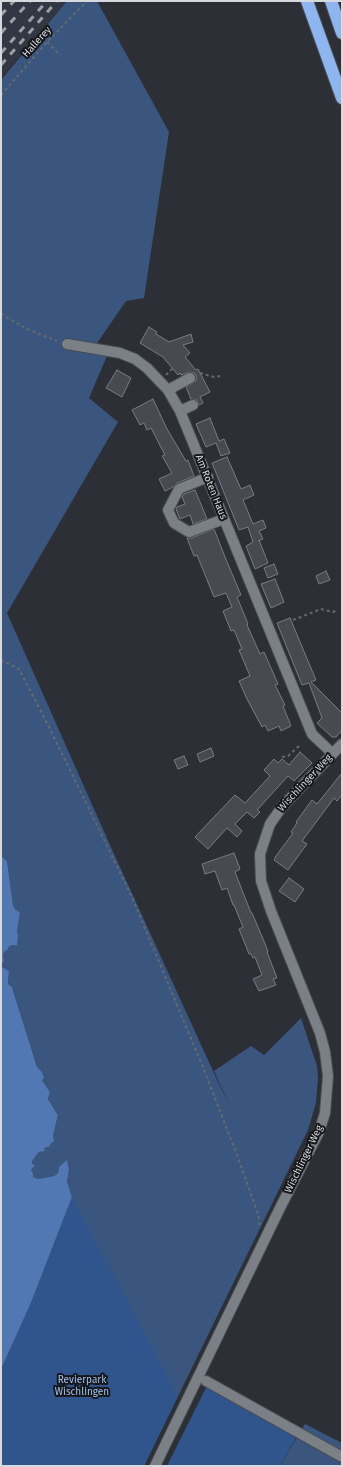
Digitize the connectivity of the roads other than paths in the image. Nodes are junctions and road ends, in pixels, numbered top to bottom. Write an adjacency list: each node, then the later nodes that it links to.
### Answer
1 (307, 1): 4 (highway)
2 (331, 1): 3 (highway)
3 (342, 33)
4 (342, 98)
5 (67, 344): 7 (street, Am Roten Haus)
6 (190, 378): 7 (street)
7 (168, 390): 9 (street, Am Roten Haus)
8 (193, 404): 9 (street)
9 (180, 411): 10 (street, Am Roten Haus)
10 (208, 477): 11 (street, Am Roten Haus); 11 (street)
11 (224, 519): 13 (street, Am Roten Haus)
12 (342, 744): 13 (street, Wischlinger Weg)
13 (332, 753): 16 (street, Wischlinger Weg)
14 (206, 1381): 15 (street)
15 (342, 1457)
16 (154, 1466)

